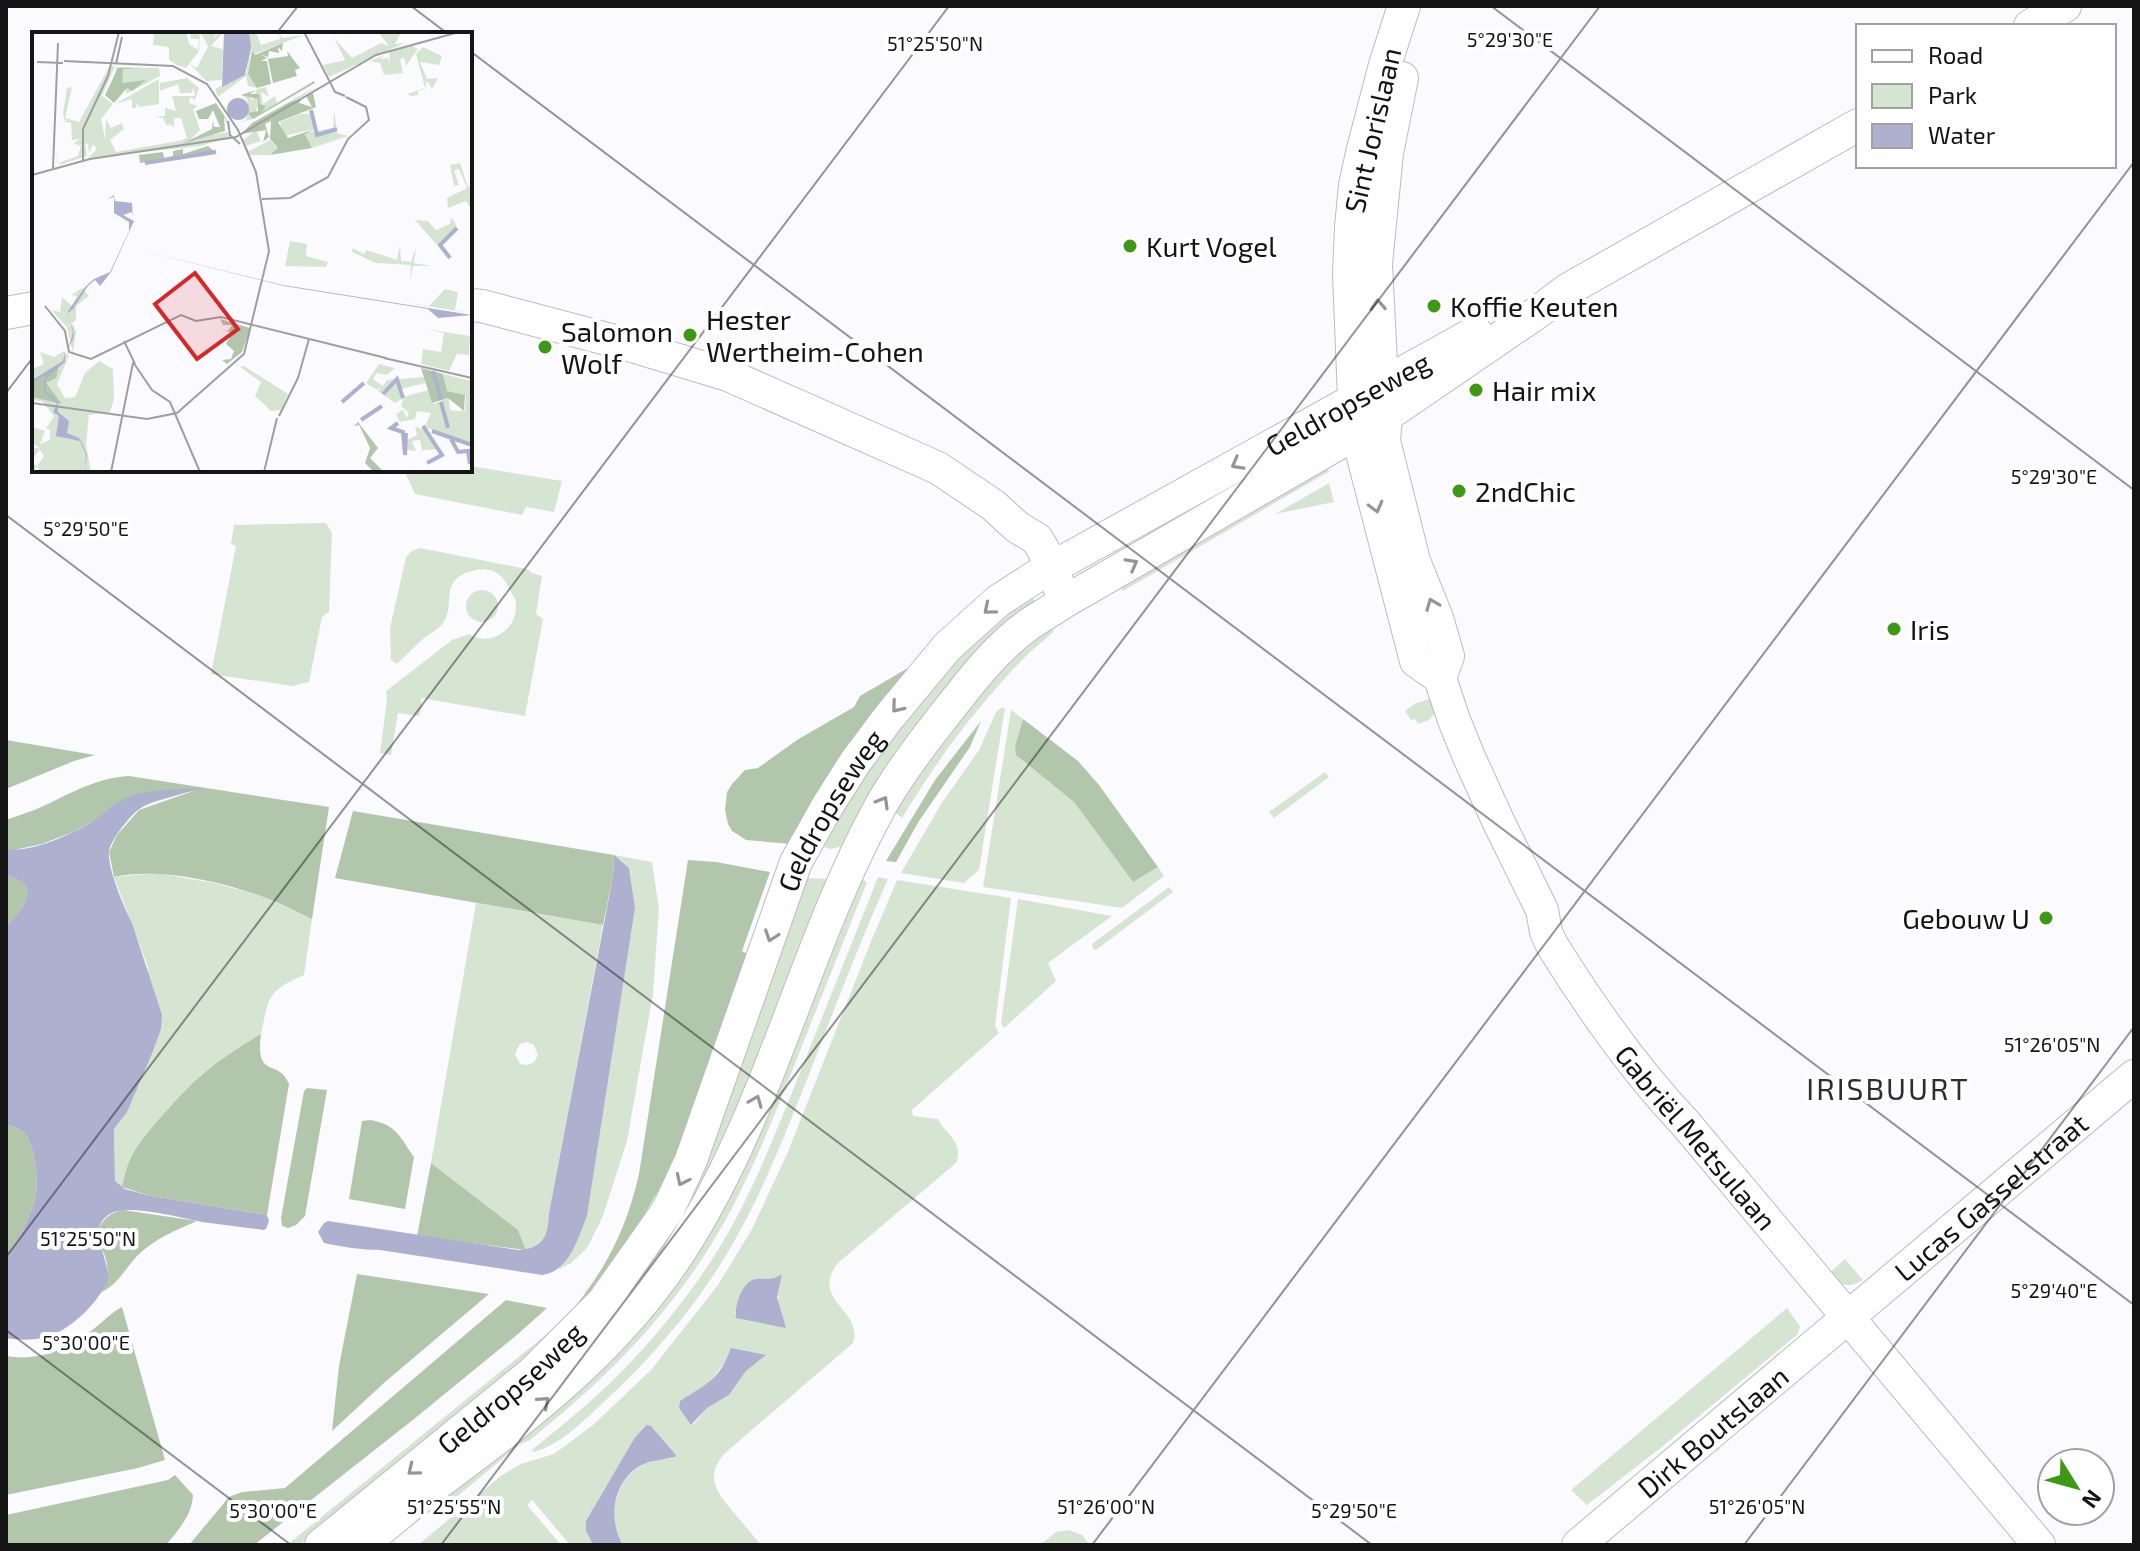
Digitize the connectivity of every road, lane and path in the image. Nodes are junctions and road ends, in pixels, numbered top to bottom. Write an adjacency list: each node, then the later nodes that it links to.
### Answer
1 (1404, 6): 10 (main road, Sint Jorislaan)
2 (1424, 6): 10 (main road, Sint Jorislaan, one-way to 2)
3 (2065, 6): 4 (main road)
4 (2034, 24)
5 (1856, 126): 6 (main road, Geldropseweg)
6 (1567, 290): 10 (main road, Geldropseweg); 11 (main road, Geldropseweg)
7 (472, 305): 12 (main road)
8 (32, 308): 9 (main road)
9 (6, 313)
10 (1368, 391): 11 (main road, Gabriël Metsulaan); 12 (main road, Geldropseweg, one-way to 12)
11 (1373, 424): 13 (main road, Geldropseweg, one-way to 11); 15 (main road, Gabriël Metsulaan)
12 (1044, 572): 13 (main road); 16 (main road, Geldropseweg, one-way to 16)
13 (1064, 602): 17 (main road, Geldropseweg, one-way to 13)
14 (2134, 1076): 15 (main road, Lucas Gasselstraat)
15 (1848, 1318): 18 (main road, Dirk Boutslaan); 19 (main road, Gabriël Metsulaan)
16 (321, 1545)
17 (361, 1545)
18 (1578, 1545)
19 (2039, 1545)

